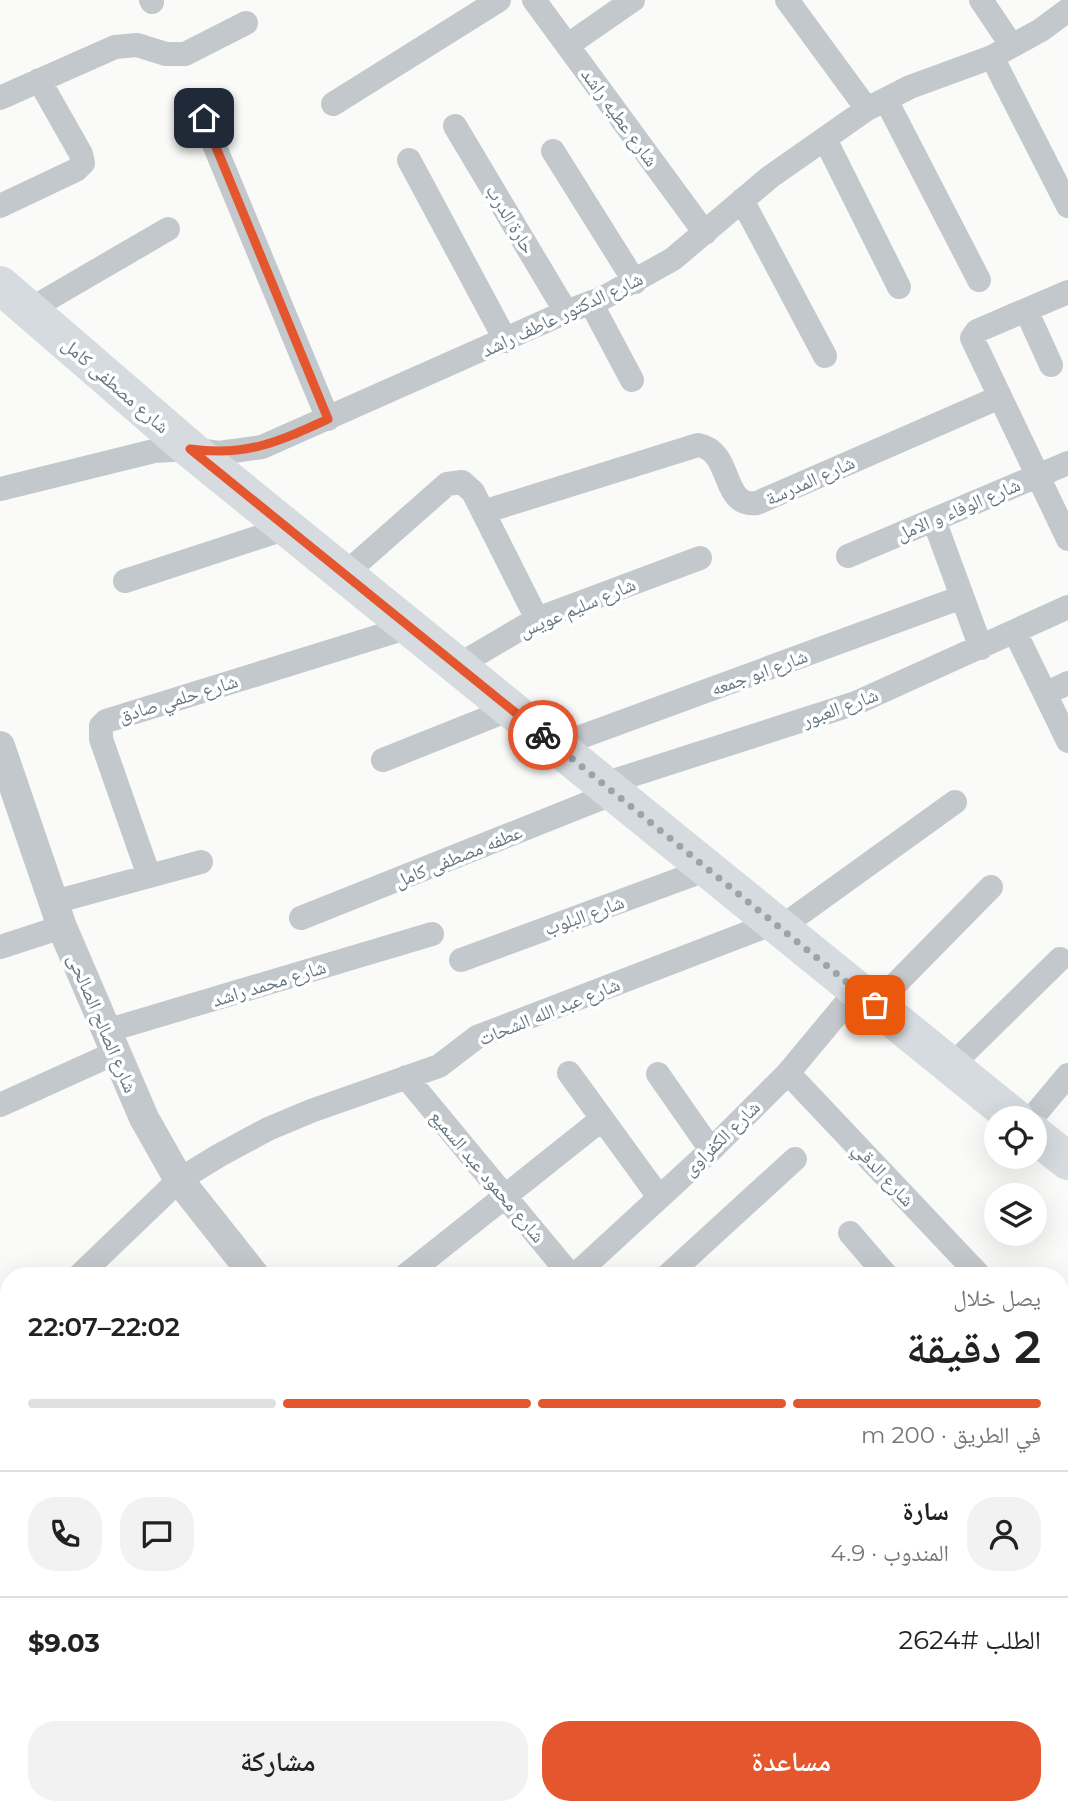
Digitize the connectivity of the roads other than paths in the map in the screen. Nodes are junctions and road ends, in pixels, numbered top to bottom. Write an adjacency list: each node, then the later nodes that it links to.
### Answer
1 (499, 0): 12 (street)
2 (534, 0): 8 (street, شارع عطيه راشد)
3 (787, 0): 13 (street)
4 (981, 0): 9 (street)
5 (626, 2): 8 (street)
6 (1068, 10): 9 (street, شارع الدكتور عاطف راشد)
7 (246, 23): 10 (street)
8 (568, 45): 23 (street, شارع عطيه راشد)
9 (1002, 52): 13 (street, شارع الدكتور عاطف راشد); 21 (street)
10 (39, 80): 11 (street); 20 (street)
11 (0, 98)
12 (333, 104)
13 (877, 105): 16 (street, شارع الدكتور عاطف راشد); 24 (street)
14 (204, 118): 38 (street)
15 (456, 126): 32 (street, حارة الدرب)
16 (825, 139): 19 (street, شارع الدكتور عاطف راشد); 27 (street)
17 (553, 151): 25 (street)
18 (409, 160): 33 (street)
19 (742, 200): 23 (street, شارع الدكتور عاطف راشد); 34 (street)
20 (0, 206)
21 (1068, 206)
22 (168, 229): 30 (street)
23 (705, 233): 25 (street, شارع الدكتور عاطف راشد)
24 (979, 280)
25 (635, 282): 29 (street, شارع الدكتور عاطف راشد)
26 (0, 285): 30 (main road, شارع مصطفى كامل)
27 (900, 287)
28 (1068, 292): 31 (street)
29 (591, 303): 32 (street, شارع الدكتور عاطف راشد); 36 (street)
30 (29, 310): 39 (main road, شارع مصطفى كامل)
31 (1026, 310): 35 (street); 37 (street)
32 (566, 312): 33 (street, شارع الدكتور عاطف راشد)
33 (506, 341): 38 (street, شارع الدكتور عاطف راشد)
34 (825, 356)
35 (1051, 365)
36 (632, 380)
37 (1000, 397): 41 (street); 43 (street, شارع المدرسة)
38 (328, 419): 39 (street, شارع الدكتور عاطف راشد)
39 (190, 449): 42 (street, شارع الدكتور عاطف راشد); 45 (main road, شارع مصطفى كامل)
40 (1068, 463): 41 (street, شارع الوفاء و الامل)
41 (1038, 476): 44 (street, شارع الوفاء و الامل); 46 (street)
42 (0, 489)
43 (483, 513): 49 (street); 53 (street)
44 (933, 520): 47 (street, شارع الوفاء و الامل); 51 (street)
45 (287, 528): 49 (main road, شارع مصطفى كامل); 50 (street)
46 (1068, 539)
47 (848, 556)
48 (700, 558): 53 (street, شارع سليم عويس)
49 (345, 574): 54 (main road, شارع مصطفى كامل)
50 (125, 581)
51 (962, 597): 56 (street); 63 (street, شارع ابو جمعه)
52 (1068, 607): 55 (street, شارع العبور)
53 (537, 619): 57 (street, شارع سليم عويس)
54 (409, 627): 57 (main road, شارع مصطفى كامل); 69 (street, شارع حلمي صادق)
55 (1015, 632): 56 (street, شارع العبور); 59 (street)
56 (981, 648): 65 (street, شارع العبور)
57 (457, 666): 60 (main road, شارع مصطفى كامل)
58 (1068, 683): 59 (street)
59 (1045, 694): 61 (street)
60 (510, 709): 63 (main road, شارع مصطفى كامل); 64 (street)
61 (1068, 741)
62 (0, 746): 71 (street, شارع الصالح الصالحى)
63 (556, 746): 65 (main road, شارع مصطفى كامل)
64 (383, 761)
65 (609, 789): 68 (main road, شارع مصطفى كامل); 72 (street, عطفه مصطفى كامل)
66 (955, 802): 73 (street, شارع عبد الله الشحات)
67 (201, 862): 69 (street)
68 (708, 869): 73 (main road, شارع مصطفى كامل); 77 (street, شارع البلوب)
69 (149, 876): 71 (street)
70 (991, 887): 78 (street, شارع الكفراوى)
71 (58, 915): 75 (street); 79 (street, شارع الصالح الصالحى)
72 (301, 919)
73 (777, 926): 78 (main road, شارع مصطفى كامل); 85 (street, شارع عبد الله الشحات)
74 (432, 934): 79 (street, شارع محمد راشد)
75 (0, 947)
76 (1059, 958): 80 (street)
77 (461, 960)
78 (866, 998): 80 (main road, شارع مصطفى كامل); 82 (street, شارع الكفراوى)
79 (111, 1042): 86 (street, شارع محمد راشد); 94 (street, شارع الصالح الصالحى)
80 (951, 1066): 87 (main road, شارع مصطفى كامل)
81 (569, 1073): 89 (street)
82 (788, 1073): 91 (street, شارع الكفراوى); 105 (street, شارع الدقي)
83 (658, 1074): 91 (street)
84 (1068, 1075): 88 (street)
85 (406, 1077): 94 (street, شارع عبد الله الشحات); 95 (street, شارع محمود عبد السميع)
86 (0, 1105)
87 (1000, 1106)
88 (1042, 1106)
89 (602, 1119): 95 (street); 96 (street)
90 (1047, 1144): 93 (main road)
91 (710, 1150): 96 (street, شارع الكفراوى)
92 (794, 1159): 103 (street)
93 (1068, 1161)
94 (179, 1180): 98 (street, شارع عبد الله الشحات); 99 (street, شارع الصالح الصالحى)
95 (505, 1196): 100 (street); 101 (street, شارع محمود عبد السميع)
96 (659, 1197): 102 (street, شارع الكفراوى)
97 (850, 1233): 104 (street)
98 (88, 1267)
99 (248, 1267)
100 (420, 1267)
101 (565, 1267)
102 (583, 1267)
103 (677, 1267)
104 (879, 1267)
105 (971, 1267)

